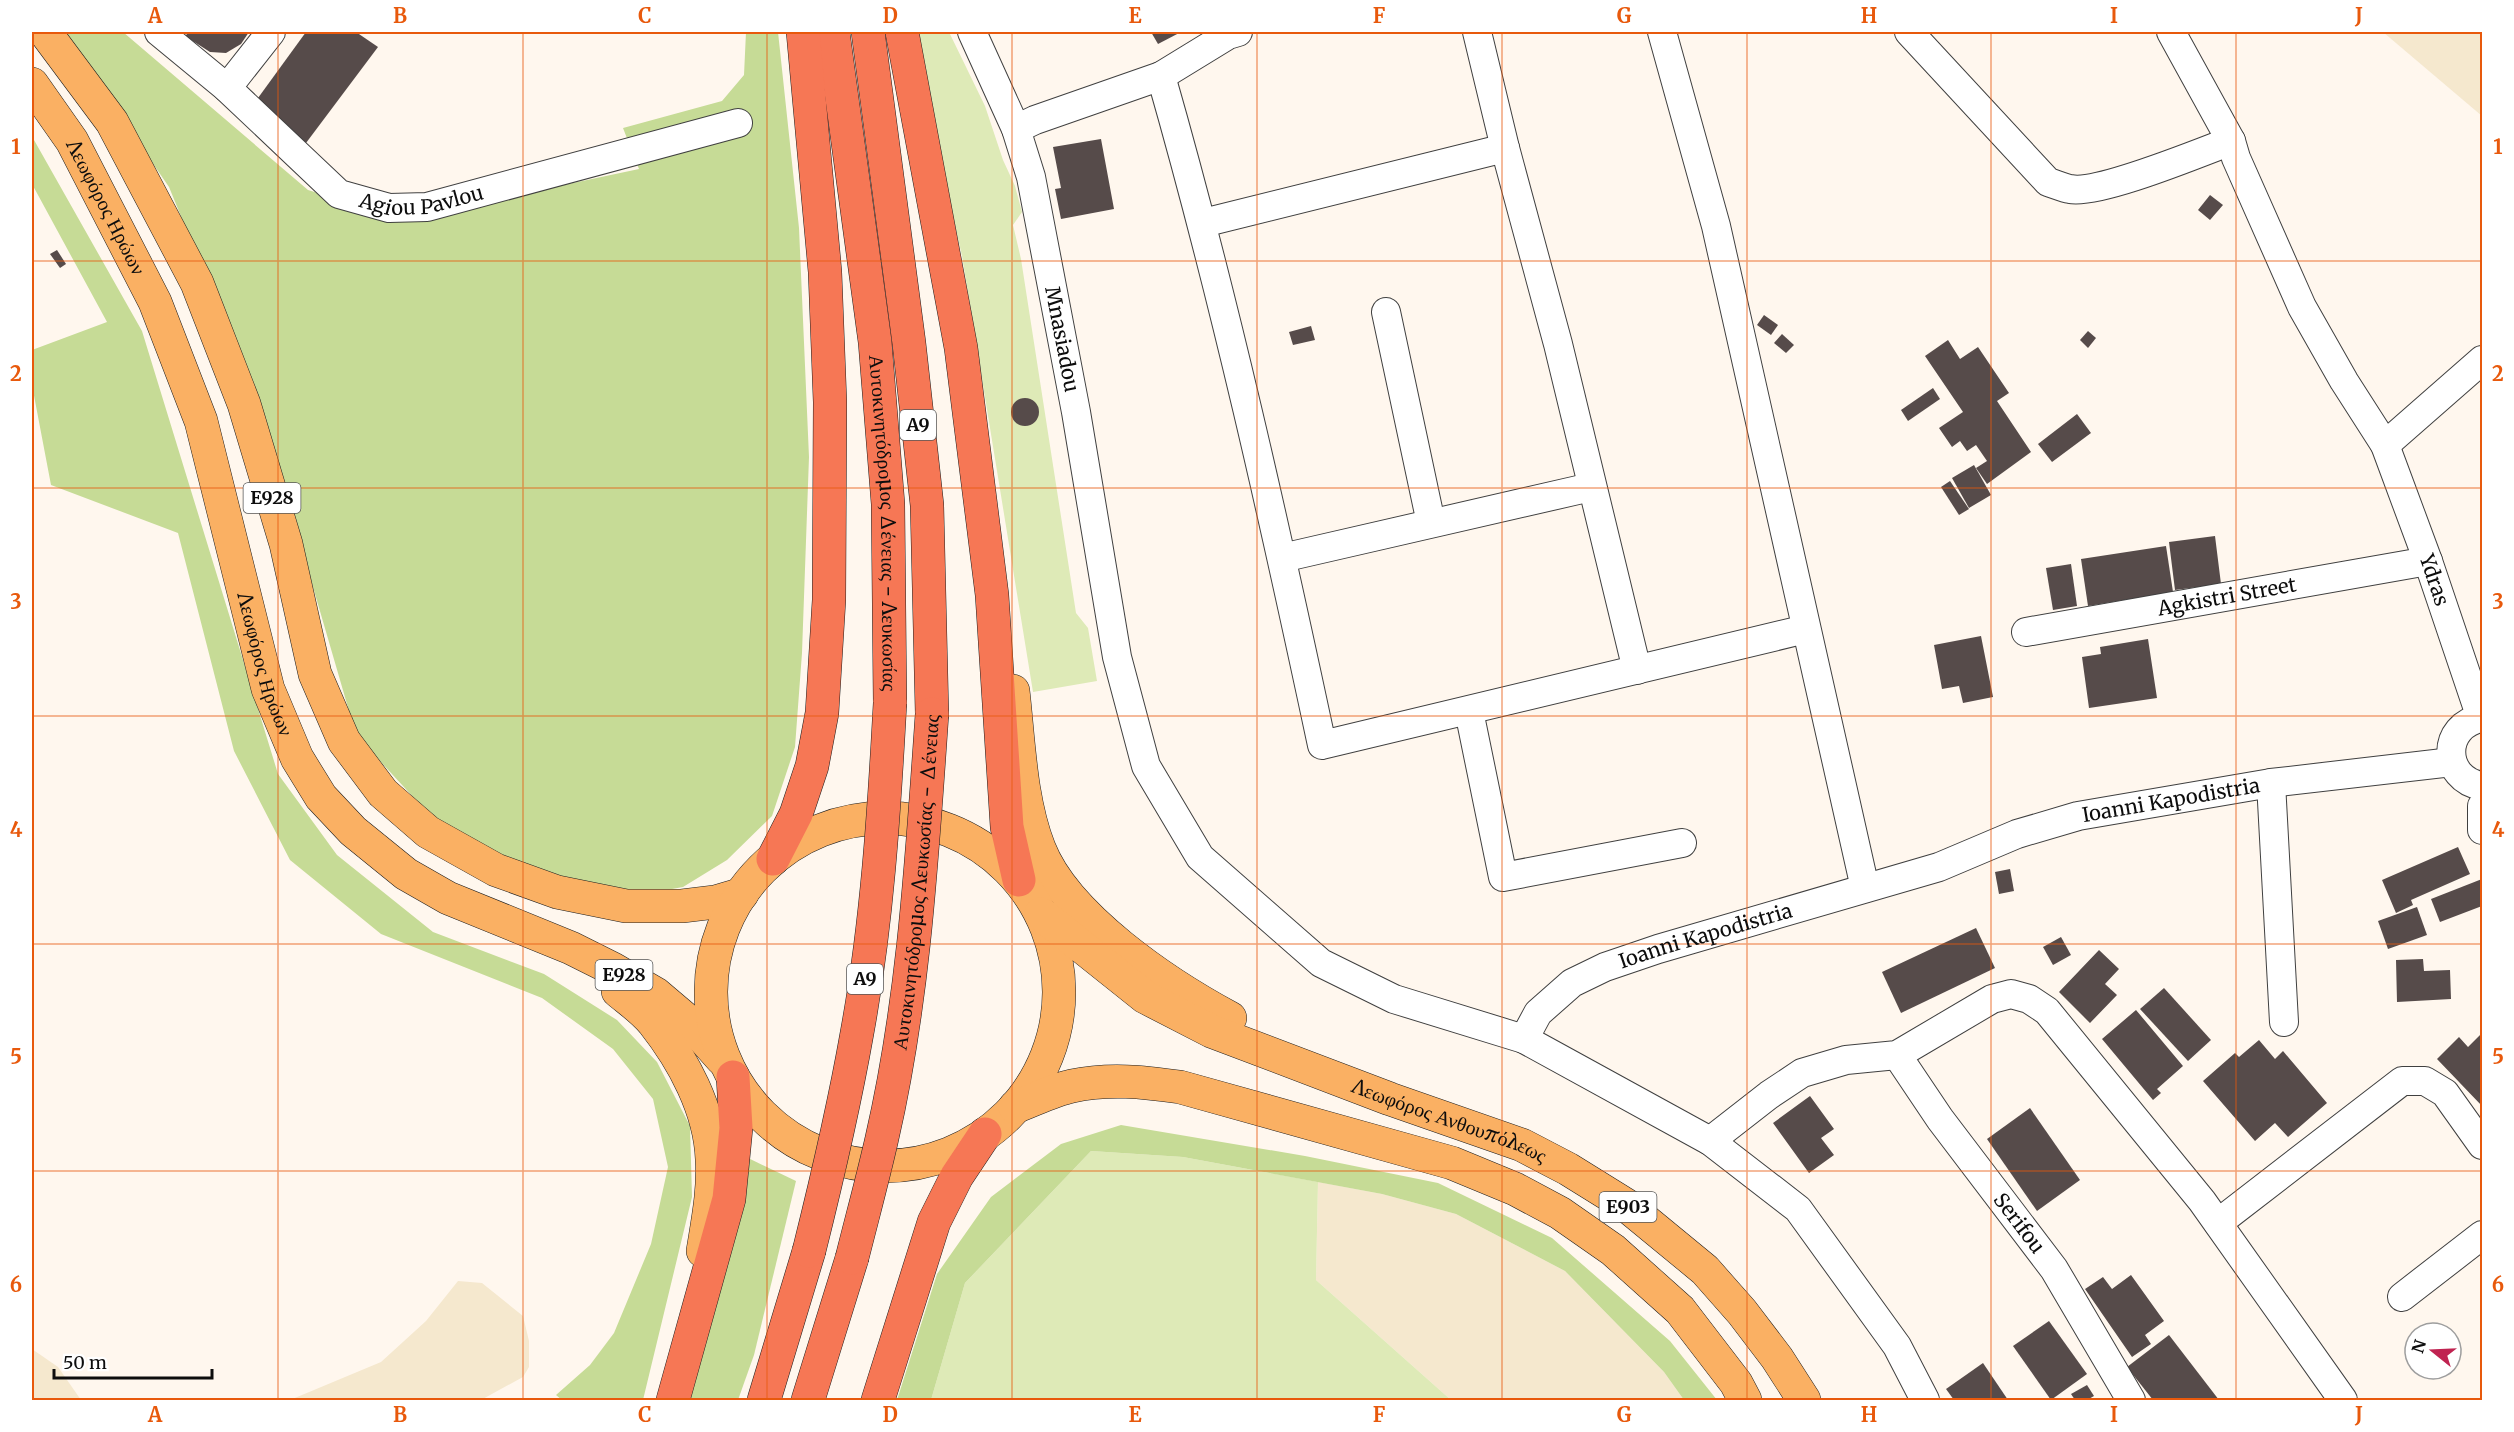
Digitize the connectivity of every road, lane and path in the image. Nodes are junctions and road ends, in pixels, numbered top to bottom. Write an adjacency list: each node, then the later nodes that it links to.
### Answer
1 (45, 32): 44 (main road, E928)
2 (159, 32): 16 (street, Agiou Pavlou)
3 (271, 32): 16 (street)
4 (803, 32): 41 (highway)
5 (833, 32): 61 (highway, Αυτοκινητόδρομος Δένειας - Λευκωσίας / A9, bridge)
6 (868, 32): 62 (highway, Αυτοκινητόδρομος Λευκωσίας - Δένειας / A9, bridge)
7 (902, 32): 29 (highway)
8 (972, 32): 18 (street, Mnasiadou)
9 (1238, 32): 14 (street)
10 (1477, 32): 20 (street)
11 (1662, 32): 30 (street)
12 (1910, 32): 19 (street)
13 (2171, 32): 19 (street, Ydras)
14 (1161, 76): 18 (street); 21 (street)
15 (32, 84): 46 (main road, Λεωφόρος Ηρώων / E928)
16 (227, 88): 17 (street, Agiou Pavlou)
17 (738, 123)
18 (1016, 129): 48 (street, Mnasiadou)
19 (2231, 141): 24 (street, Ydras)
20 (1505, 148): 21 (street); 25 (street)
21 (1203, 222): 27 (street)
22 (1386, 312): 26 (street)
23 (2482, 360): 24 (street)
24 (2385, 445): 28 (street, Ydras)
25 (1591, 487): 26 (street); 32 (street)
26 (1431, 523): 27 (street)
27 (1282, 558): 33 (street)
28 (2428, 561): 31 (street, Agkistri Street); 34 (street, Ydras)
29 (992, 595): 42 (highway); 51 (main road)
30 (1806, 629): 32 (street); 43 (street)
31 (2026, 632)
32 (1637, 670): 33 (street)
33 (1469, 711): 40 (street)
34 (2482, 718): 35 (street)
35 (2452, 762): 36 (street, Ioanni Kapodistria); 37 (street)
36 (2271, 783): 43 (street, Ioanni Kapodistria); 47 (street)
37 (2482, 786)
38 (2482, 806): 39 (street)
39 (2482, 830)
40 (1682, 843)
41 (772, 859): 42 (main road); 44 (main road)
42 (1019, 880): 45 (main road)
43 (1865, 888): 48 (street, Ioanni Kapodistria)
44 (742, 894): 50 (main road)
45 (1041, 914): 51 (main road, Λεωφόρος Ανθουπόλεως / E903); 52 (main road)
46 (507, 923): 50 (main road, Λεωφόρος Ηρώων / E928); 59 (main road)
47 (2284, 1022)
48 (1524, 1039): 54 (street)
49 (1897, 1055): 54 (street); 56 (street); 67 (street, Serifou)
50 (727, 1068): 53 (main road, Λεωφόρος Ηρώων); 59 (highway)
51 (1390, 1099): 65 (main road, Λεωφόρος Ανθουπόλεως / E903)
52 (1015, 1107): 53 (main road, Λεωφόρος Ηρώων); 64 (main road, Λεωφόρος Ανθουπόλεως / E903)
53 (985, 1134): 63 (highway)
54 (1710, 1141): 66 (street)
55 (2482, 1145): 56 (street)
56 (2218, 1223): 68 (street)
57 (2482, 1235): 58 (street)
58 (2402, 1297)
59 (688, 1346): 60 (highway)
60 (673, 1401)
61 (764, 1401)
62 (808, 1401)
63 (878, 1401)
64 (1745, 1401)
65 (1804, 1401)
66 (1925, 1401)
67 (2131, 1401)
68 (2343, 1401)

